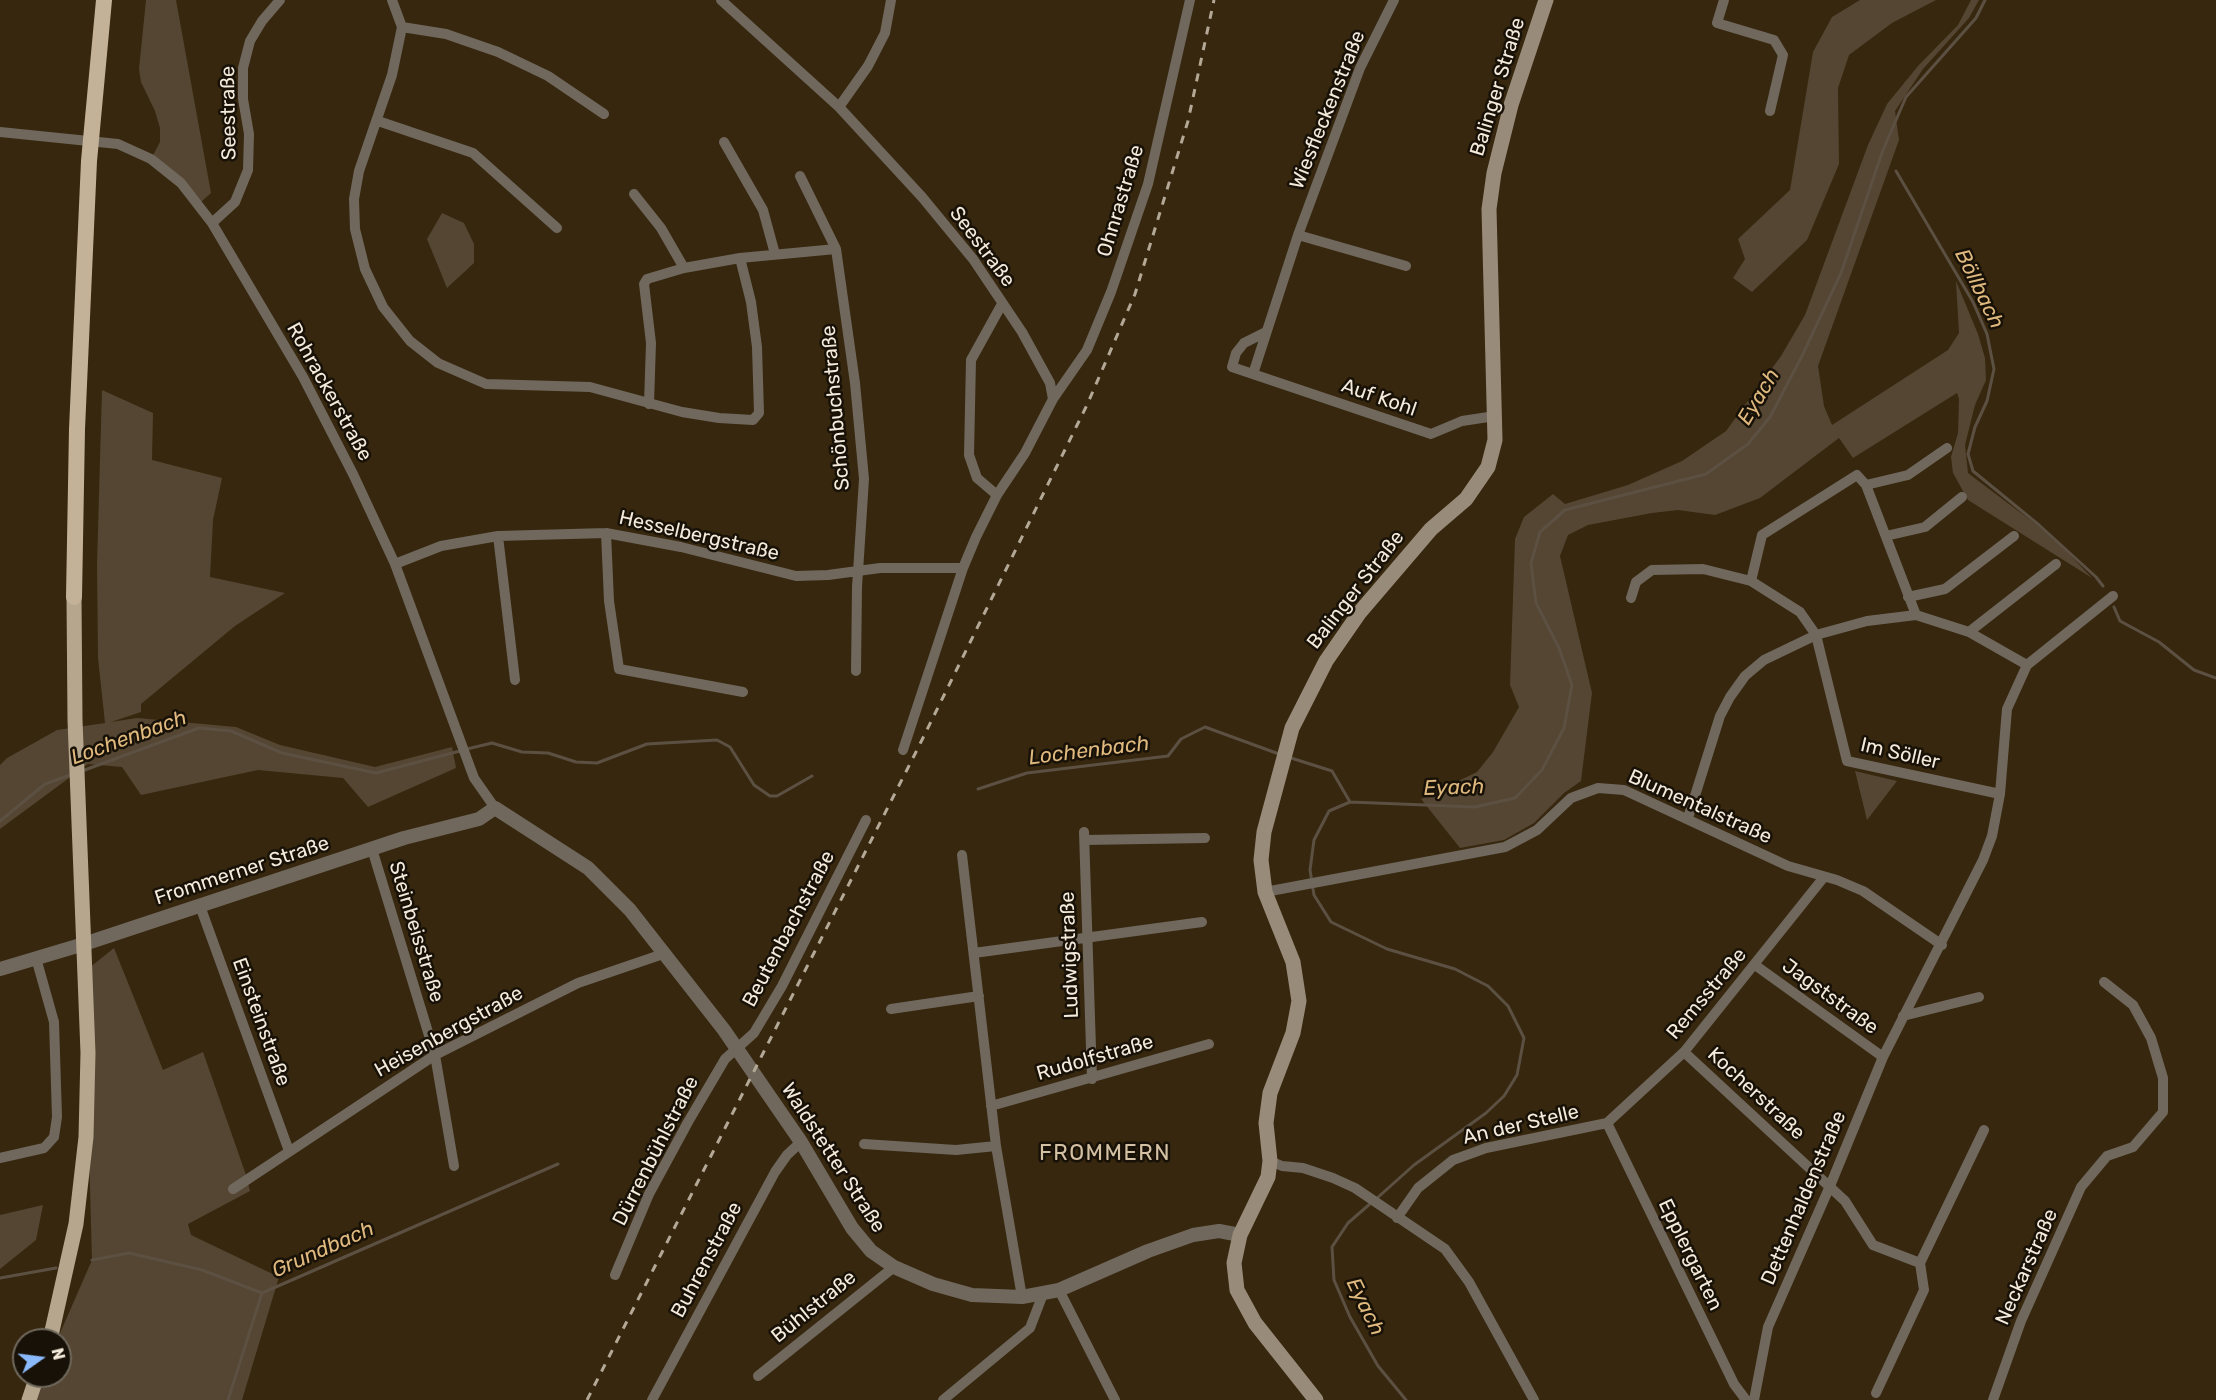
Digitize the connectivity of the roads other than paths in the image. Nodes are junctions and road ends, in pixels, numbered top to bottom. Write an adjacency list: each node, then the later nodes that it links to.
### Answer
1 (104, 0): 47 (highway)
2 (280, 0): 19 (street, Seestraße)
3 (392, 0): 10 (street)
4 (721, 0): 11 (street, Seestraße)
5 (891, 0): 11 (street)
6 (1190, 0): 30 (street, Ohnrastraße)
7 (1394, 0): 21 (street, Wiesfleckenstraße)
8 (1546, 0): 32 (main road, Balinger Straße)
9 (1724, 0): 12 (street)
10 (402, 27): 13 (street); 14 (street)
11 (839, 107): 27 (street, Seestraße)
12 (1770, 111)
13 (604, 114)
14 (378, 121): 20 (street); 31 (street)
15 (0, 132): 19 (street, Rohrackerstraße)
16 (724, 142): 23 (street)
17 (800, 176): 22 (street, Schönbuchstraße)
18 (634, 194): 26 (street)
19 (212, 223): 41 (street, Rohrackerstraße)
20 (556, 228)
21 (1298, 235): 25 (street); 28 (street, Wiesfleckenstraße)
22 (837, 249): 23 (street); 44 (street, Schönbuchstraße)
23 (775, 254): 24 (street)
24 (740, 258): 26 (street); 31 (street)
25 (1406, 266)
26 (684, 268): 31 (street)
27 (1002, 304): 30 (street, Seestraße); 35 (street)
28 (1266, 332): 29 (street, Wiesfleckenstraße); 29 (street)
29 (1253, 374): 32 (street, Auf Kohl)
30 (1053, 399): 35 (street)
31 (649, 404)
32 (1495, 416): 66 (main road, Balinger Straße)
33 (1947, 448): 34 (street)
34 (1866, 485): 39 (street); 45 (street)
35 (997, 495): 43 (street)
36 (1962, 497): 39 (street)
37 (606, 533): 38 (street, Hesselbergstraße); 44 (street, Hesselbergstraße); 56 (street)
38 (498, 536): 41 (street, Hesselbergstraße); 55 (street)
39 (1886, 536): 49 (street)
40 (2014, 536): 49 (street)
41 (395, 564): 59 (street, Rohrackerstraße)
42 (2056, 564): 51 (street)
43 (963, 568): 44 (street, Hesselbergstraße); 57 (street)
44 (860, 571): 54 (street, Schönbuchstraße)
45 (1751, 581): 48 (street); 52 (street)
46 (2113, 596): 53 (street, Dettenhaldenstraße)
47 (74, 597): 107 (main road)
48 (1631, 597)
49 (1908, 597): 50 (street)
50 (1916, 615): 51 (street); 52 (street)
51 (1969, 632): 53 (street)
52 (1816, 635): 58 (street, Im Söller); 60 (street)
53 (2027, 665): 58 (street, Dettenhaldenstraße)
54 (856, 671)
55 (515, 680)
56 (743, 692)
57 (903, 750)
58 (2000, 794): 70 (street, Dettenhaldenstraße)
59 (495, 808): 63 (street, Frommerner Straße); 71 (street, Waldstetter Straße)
60 (1688, 818): 65 (street, Blumentalstraße); 66 (street, Blumentalstraße)
61 (866, 820): 82 (street, Beutenbachstraße)
62 (1205, 838): 69 (street, Ludwigstraße)
63 (372, 849): 67 (street, Frommerner Straße); 84 (street, Steinbeisstraße)
64 (962, 855): 72 (street)
65 (1824, 877): 70 (street, Blumentalstraße); 74 (street, Remsstraße)
66 (1270, 891): 95 (main road, Balinger Straße)
67 (200, 906): 73 (street, Frommerner Straße); 93 (street, Einsteinstraße)
68 (1202, 922): 69 (street)
69 (1087, 936): 72 (street); 86 (street, Ludwigstraße)
70 (1942, 945): 80 (street, Dettenhaldenstraße)
71 (666, 953): 82 (street, Waldstetter Straße); 84 (street, Heisenbergstraße)
72 (974, 953): 77 (street)
73 (36, 958): 75 (street, Frommerner Straße); 94 (street)
74 (1755, 965): 83 (street, Remsstraße); 85 (street, Jagststraße)
75 (0, 969)
76 (2104, 982): 118 (street, Neckarstraße)
77 (979, 996): 79 (street); 87 (street)
78 (1979, 997): 80 (street)
79 (891, 1009)
80 (1903, 1016): 85 (street, Dettenhaldenstraße)
81 (1209, 1044): 86 (street, Rudolfstraße)
82 (737, 1049): 90 (street, Waldstetter Straße); 103 (street, Dürrenbühlstraße)
83 (1684, 1052): 88 (street, Remsstraße); 97 (street, Kocherstraße)
84 (435, 1056): 93 (street, Heisenbergstraße); 96 (street, Steinbeisstraße)
85 (1883, 1057): 97 (street, Dettenhaldenstraße)
86 (1092, 1079): 87 (street, Rudolfstraße)
87 (991, 1106): 92 (street)
88 (1606, 1124): 99 (street, An der Stelle); 116 (street, Epplergarten)
89 (1984, 1130): 101 (street)
90 (801, 1142): 102 (street, Waldstetter Straße); 111 (street, Buhrenstraße)
91 (864, 1144): 92 (street)
92 (996, 1146): 106 (street)
93 (289, 1151): 98 (street, Heisenbergstraße)
94 (0, 1158)
95 (1270, 1161): 99 (street); 100 (main road, Balinger Straße)
96 (454, 1166)
97 (1830, 1186): 101 (street, Kocherstraße); 117 (street, Dettenhaldenstraße)
98 (233, 1189)
99 (1393, 1215): 115 (street)
100 (1240, 1235): 104 (street, Waldstetter Straße); 114 (main road, Balinger Straße)
101 (1920, 1263): 109 (street)
102 (894, 1268): 106 (street, Waldstetter Straße); 108 (street, Bühlstraße)
103 (615, 1275)
104 (1059, 1290): 105 (street, Waldstetter Straße); 113 (street)
105 (1043, 1294): 106 (street, Waldstetter Straße); 110 (street)
106 (1022, 1297)
107 (53, 1328)
108 (758, 1376)
109 (1876, 1393)
110 (957, 1395): 112 (street)
111 (652, 1400)
112 (943, 1400)
113 (1115, 1400)
114 (1316, 1400)
115 (1534, 1400)
116 (1746, 1400)
117 (1754, 1400)
118 (1993, 1400)

